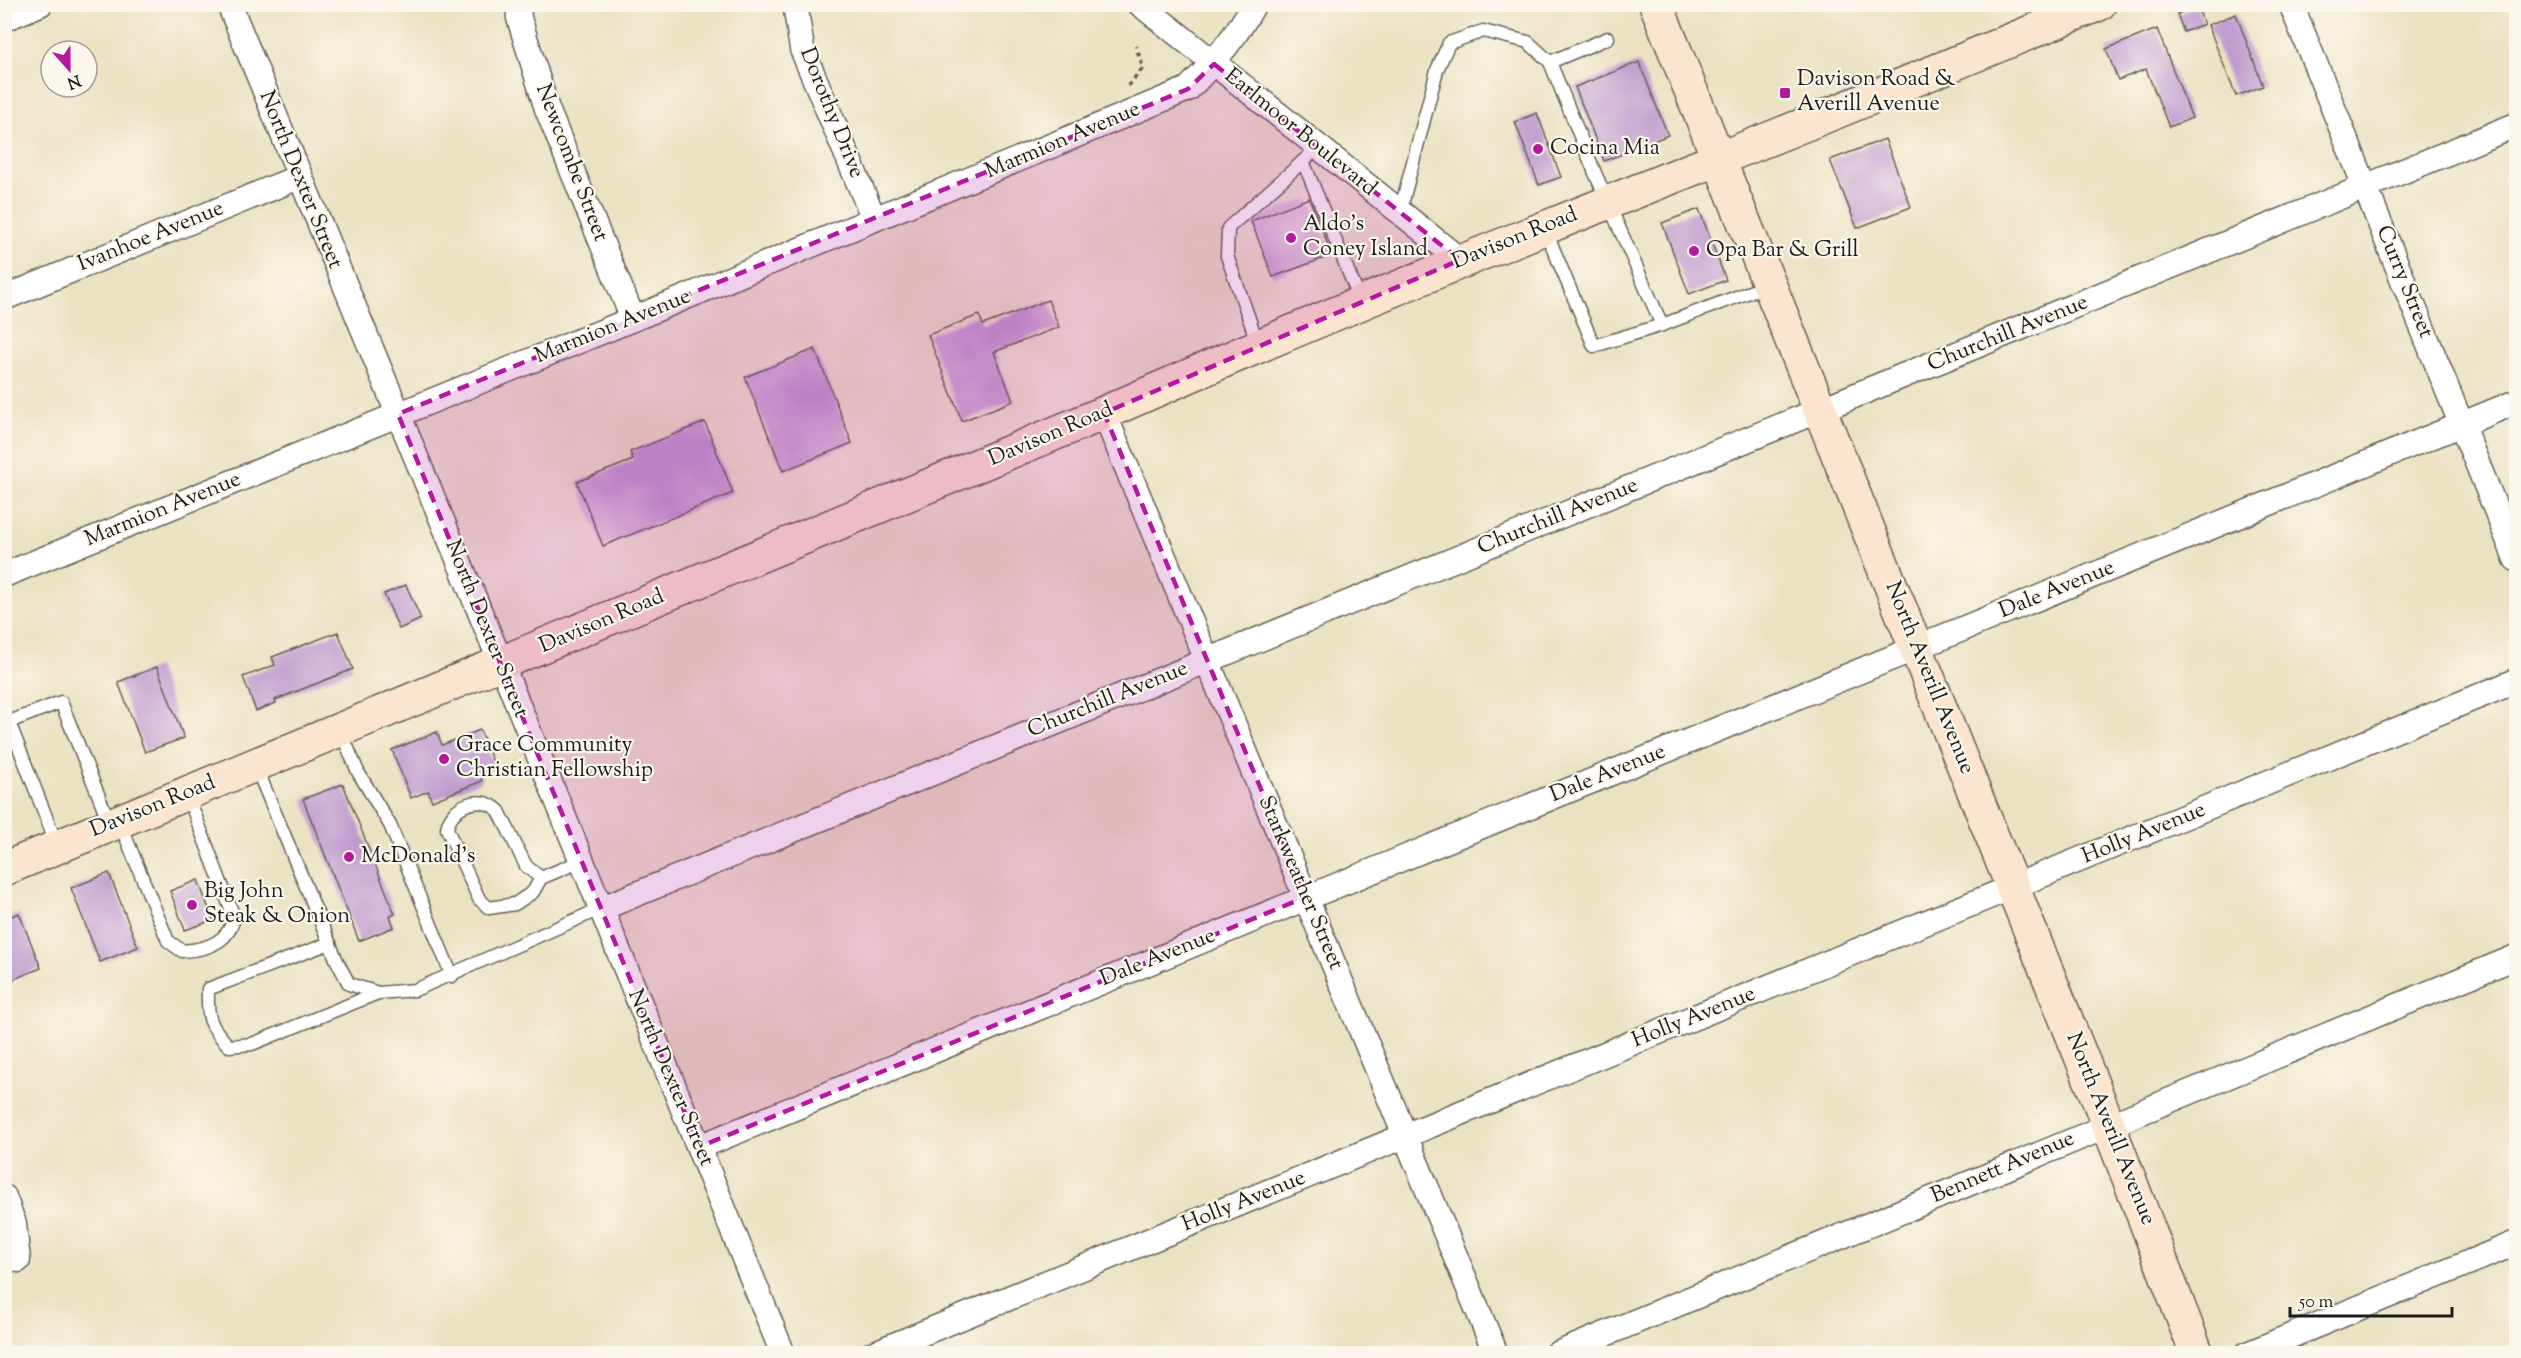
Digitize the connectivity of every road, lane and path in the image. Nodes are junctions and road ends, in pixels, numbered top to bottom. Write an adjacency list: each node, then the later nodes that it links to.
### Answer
1 (40, 4): 10 (street)
2 (229, 4): 19 (street, North Dexter Street)
3 (518, 4): 29 (street, Newcombe Street)
4 (795, 4): 23 (street, Dorothy Drive)
5 (1140, 4): 14 (street, Earlmoor Boulevard)
6 (1254, 4): 14 (street, Marmion Avenue)
7 (1656, 4): 18 (main road, North Averill Avenue)
8 (2099, 4): 18 (main road, Davison Road)
9 (2291, 4): 20 (street, Curry Street)
10 (4, 19)
11 (1608, 38): 13 (lane)
12 (1136, 46): 15 (path)
13 (1550, 62): 21 (lane); 22 (lane)
14 (1214, 63): 17 (street, Earlmoor Boulevard); 23 (street, Marmion Avenue)
15 (1128, 86)
16 (2517, 125): 20 (street, Churchill Avenue)
17 (1311, 154): 22 (street, Earlmoor Boulevard); 28 (lane); 31 (lane)
18 (1720, 158): 21 (main road, Davison Road); 26 (main road, North Averill Avenue)
19 (298, 177): 27 (street, Ivanhoe Avenue); 35 (street, North Dexter Street)
20 (2367, 188): 33 (street, Churchill Avenue); 36 (street, Curry Street)
21 (1609, 201): 24 (main road, Davison Road); 30 (lane)
22 (1400, 212): 25 (street, Earlmoor Boulevard)
23 (874, 219): 29 (street, Marmion Avenue)
24 (1544, 227): 25 (main road, Davison Road); 30 (lane)
25 (1460, 260): 28 (main road, Davison Road)
26 (1770, 284): 30 (lane); 33 (main road, North Averill Avenue)
27 (4, 298)
28 (1361, 302): 31 (main road, Davison Road)
29 (633, 319): 35 (street, Marmion Avenue)
30 (1662, 325)
31 (1258, 344): 34 (main road, Davison Road)
32 (2517, 402): 36 (street, Dale Avenue)
33 (1820, 411): 39 (main road, North Averill Avenue); 40 (street, Churchill Avenue)
34 (1104, 413): 40 (street, Starkweather Street); 41 (main road, Davison Road)
35 (398, 414): 38 (street, Marmion Avenue); 41 (street, North Dexter Street)
36 (2461, 425): 37 (street, Curry Street); 39 (street, Dale Avenue)
37 (2517, 559)
38 (4, 575)
39 (1917, 647): 51 (main road, North Averill Avenue); 52 (street, Dale Avenue)
40 (1207, 660): 52 (street, Starkweather Street); 53 (street, Churchill Avenue)
41 (501, 663): 43 (main road, Davison Road); 48 (street, North Dexter Street)
42 (2517, 681): 51 (street, Holly Avenue)
43 (340, 730): 44 (main road, Davison Road); 56 (lane)
44 (256, 765): 45 (main road, Davison Road); 54 (lane)
45 (186, 794): 46 (main road, Davison Road); 46 (lane)
46 (115, 823): 47 (main road, Davison Road); 47 (lane)
47 (58, 847): 49 (main road, Davison Road)
48 (581, 861): 50 (lane); 53 (street, North Dexter Street)
49 (4, 869)
50 (541, 878): 50 (lane)
51 (2013, 888): 58 (main road, North Averill Avenue); 59 (street, Holly Avenue)
52 (1306, 897): 59 (street, Starkweather Street); 60 (street, Dale Avenue)
53 (600, 909): 56 (lane); 60 (street, North Dexter Street)
54 (330, 943): 57 (lane); 57 (lane)
55 (2517, 957): 58 (street, Bennett Avenue)
56 (452, 976): 57 (lane)
57 (378, 993)
58 (2108, 1124): 67 (street, Bennett Avenue); 68 (main road, North Averill Avenue)
59 (1406, 1136): 65 (street, Holly Avenue); 66 (street, Starkweather Street)
60 (699, 1146): 64 (street, North Dexter Street)
61 (4, 1197): 63 (street)
62 (2517, 1244): 69 (street)
63 (11, 1263)
64 (783, 1353)
65 (872, 1353)
66 (1496, 1353)
67 (1557, 1353)
68 (2197, 1353)
69 (2247, 1353)

